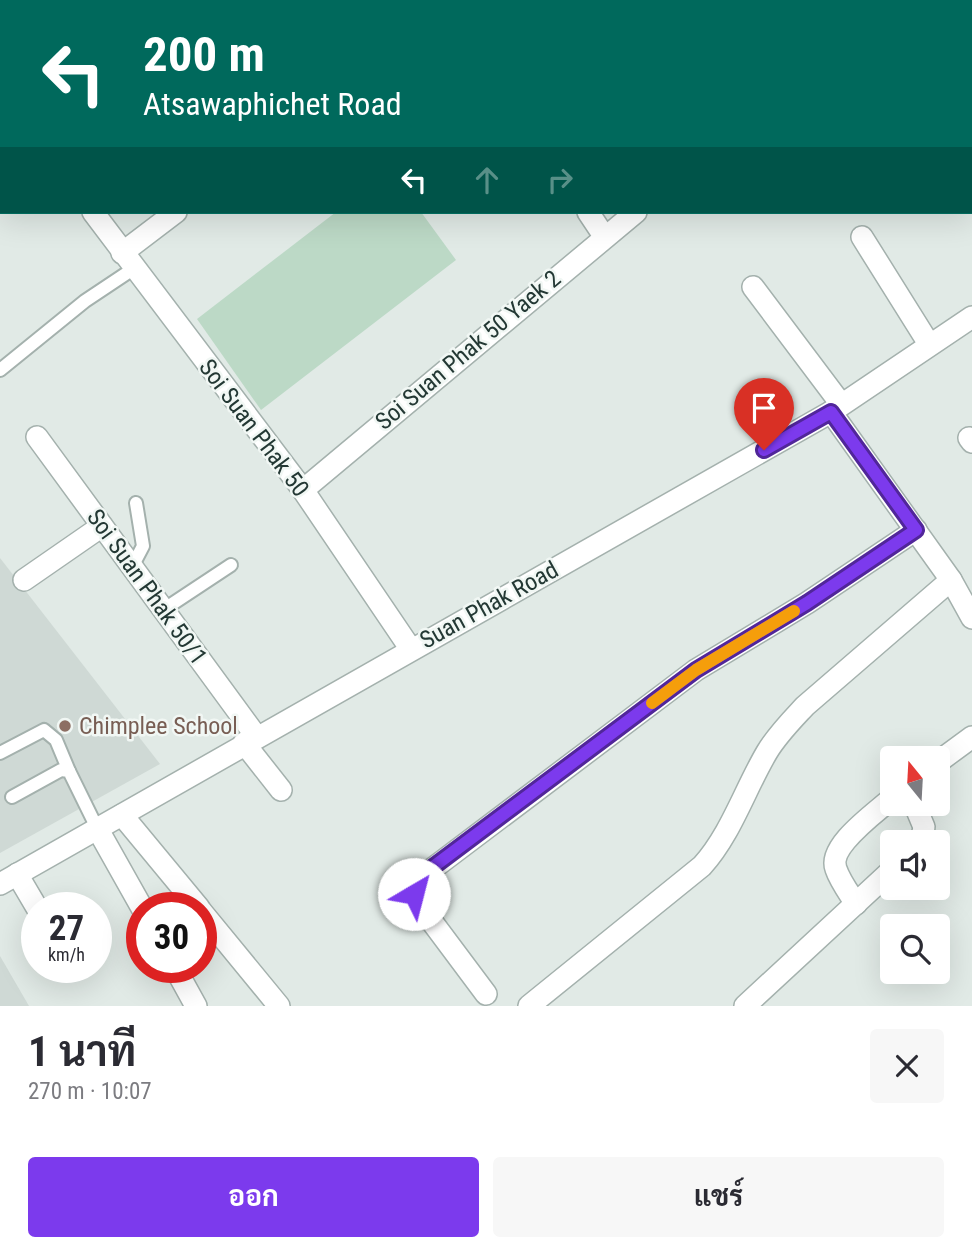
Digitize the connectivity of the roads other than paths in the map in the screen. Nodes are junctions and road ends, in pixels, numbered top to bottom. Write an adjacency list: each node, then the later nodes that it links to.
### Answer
1 (94, 214): 7 (street, Soi Suan Phak 50)
2 (174, 214): 7 (street)
3 (589, 214): 5 (street)
4 (633, 214): 5 (street, Soi Suan Phak 50 Yaek 2)
5 (604, 236): 14 (street, Soi Suan Phak 50 Yaek 2)
6 (863, 237): 10 (street)
7 (127, 261): 11 (lane); 14 (street, Soi Suan Phak 50)
8 (753, 287): 12 (street)
9 (972, 317): 10 (street, Suan Phak Road)
10 (929, 344): 12 (street, Suan Phak Road)
11 (0, 370)
12 (836, 408): 17 (street); 24 (street, Suan Phak Road)
13 (37, 437): 16 (street, Soi Suan Phak 50/1)
14 (303, 490): 24 (street, Soi Suan Phak 50)
15 (136, 503): 19 (lane)
16 (102, 526): 19 (street, Soi Suan Phak 50/1); 20 (street)
17 (916, 530): 21 (street); 43 (street)
18 (231, 565): 22 (lane)
19 (132, 567): 22 (street, Soi Suan Phak 50/1)
20 (24, 580)
21 (951, 580): 23 (street); 46 (street)
22 (163, 610): 26 (street, Soi Suan Phak 50/1)
23 (972, 618)
24 (410, 648): 26 (street, Suan Phak Road)
25 (972, 737): 28 (street)
26 (250, 739): 30 (street, Soi Suan Phak 50/1); 33 (street, Suan Phak Road)
27 (0, 753): 29 (lane)
28 (950, 753)
29 (69, 772): 31 (lane); 34 (lane)
30 (281, 790)
31 (12, 797)
32 (880, 809): 40 (street)
33 (122, 815): 34 (street, Suan Phak Road); 39 (street)
34 (97, 828): 35 (street, Suan Phak Road); 38 (street)
35 (8, 879): 37 (street)
36 (880, 881): 40 (street)
37 (21, 892)
38 (133, 892)
39 (185, 892)
40 (856, 904): 47 (street)
41 (217, 931): 45 (street)
42 (183, 983): 44 (street)
43 (486, 994)
44 (196, 1006)
45 (279, 1006)
46 (529, 1006)
47 (745, 1006)

